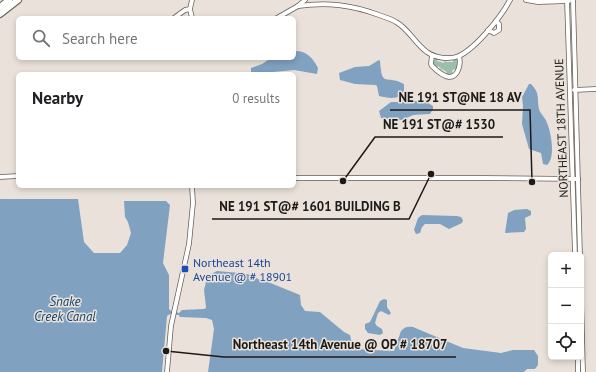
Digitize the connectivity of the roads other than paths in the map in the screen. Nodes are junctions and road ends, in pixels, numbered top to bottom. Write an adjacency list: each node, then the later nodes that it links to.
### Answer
1 (9, 0): 11 (highway)
2 (18, 0): 13 (highway)
3 (192, 0): 12 (street)
4 (305, 0): 10 (street)
5 (510, 0): 17 (street)
6 (526, 0): 8 (street)
7 (570, 0): 8 (street); 22 (street, NORTHEAST 18TH AVENUE); 23 (street, NORTHEAST 18TH AVENUE)
8 (532, 1)
9 (316, 2): 10 (street); 19 (street)
10 (298, 6): 16 (street)
11 (0, 7)
12 (190, 9): 14 (street); 15 (street)
13 (0, 14)
14 (177, 16)
15 (192, 16)
16 (280, 16)
17 (496, 21): 18 (street); 18 (street)
18 (488, 30): 20 (street)
19 (432, 55): 20 (street); 20 (street)
20 (460, 56)
21 (596, 89): 23 (street)
22 (570, 90): 23 (street); 27 (street, NORTHEAST 18TH AVENUE)
23 (576, 90): 28 (street, NORTHEAST 18TH AVENUE)
24 (0, 176): 25 (street)
25 (16, 176)
26 (296, 178): 27 (street)
27 (572, 179): 28 (street); 30 (street, NORTHEAST 18TH AVENUE)
28 (578, 180): 31 (street, NORTHEAST 18TH AVENUE)
29 (192, 188): 34 (street)
30 (575, 252)
31 (580, 252)
32 (582, 324): 36 (street)
33 (578, 360): 35 (street)
34 (167, 372)
35 (578, 372)
36 (583, 372)

